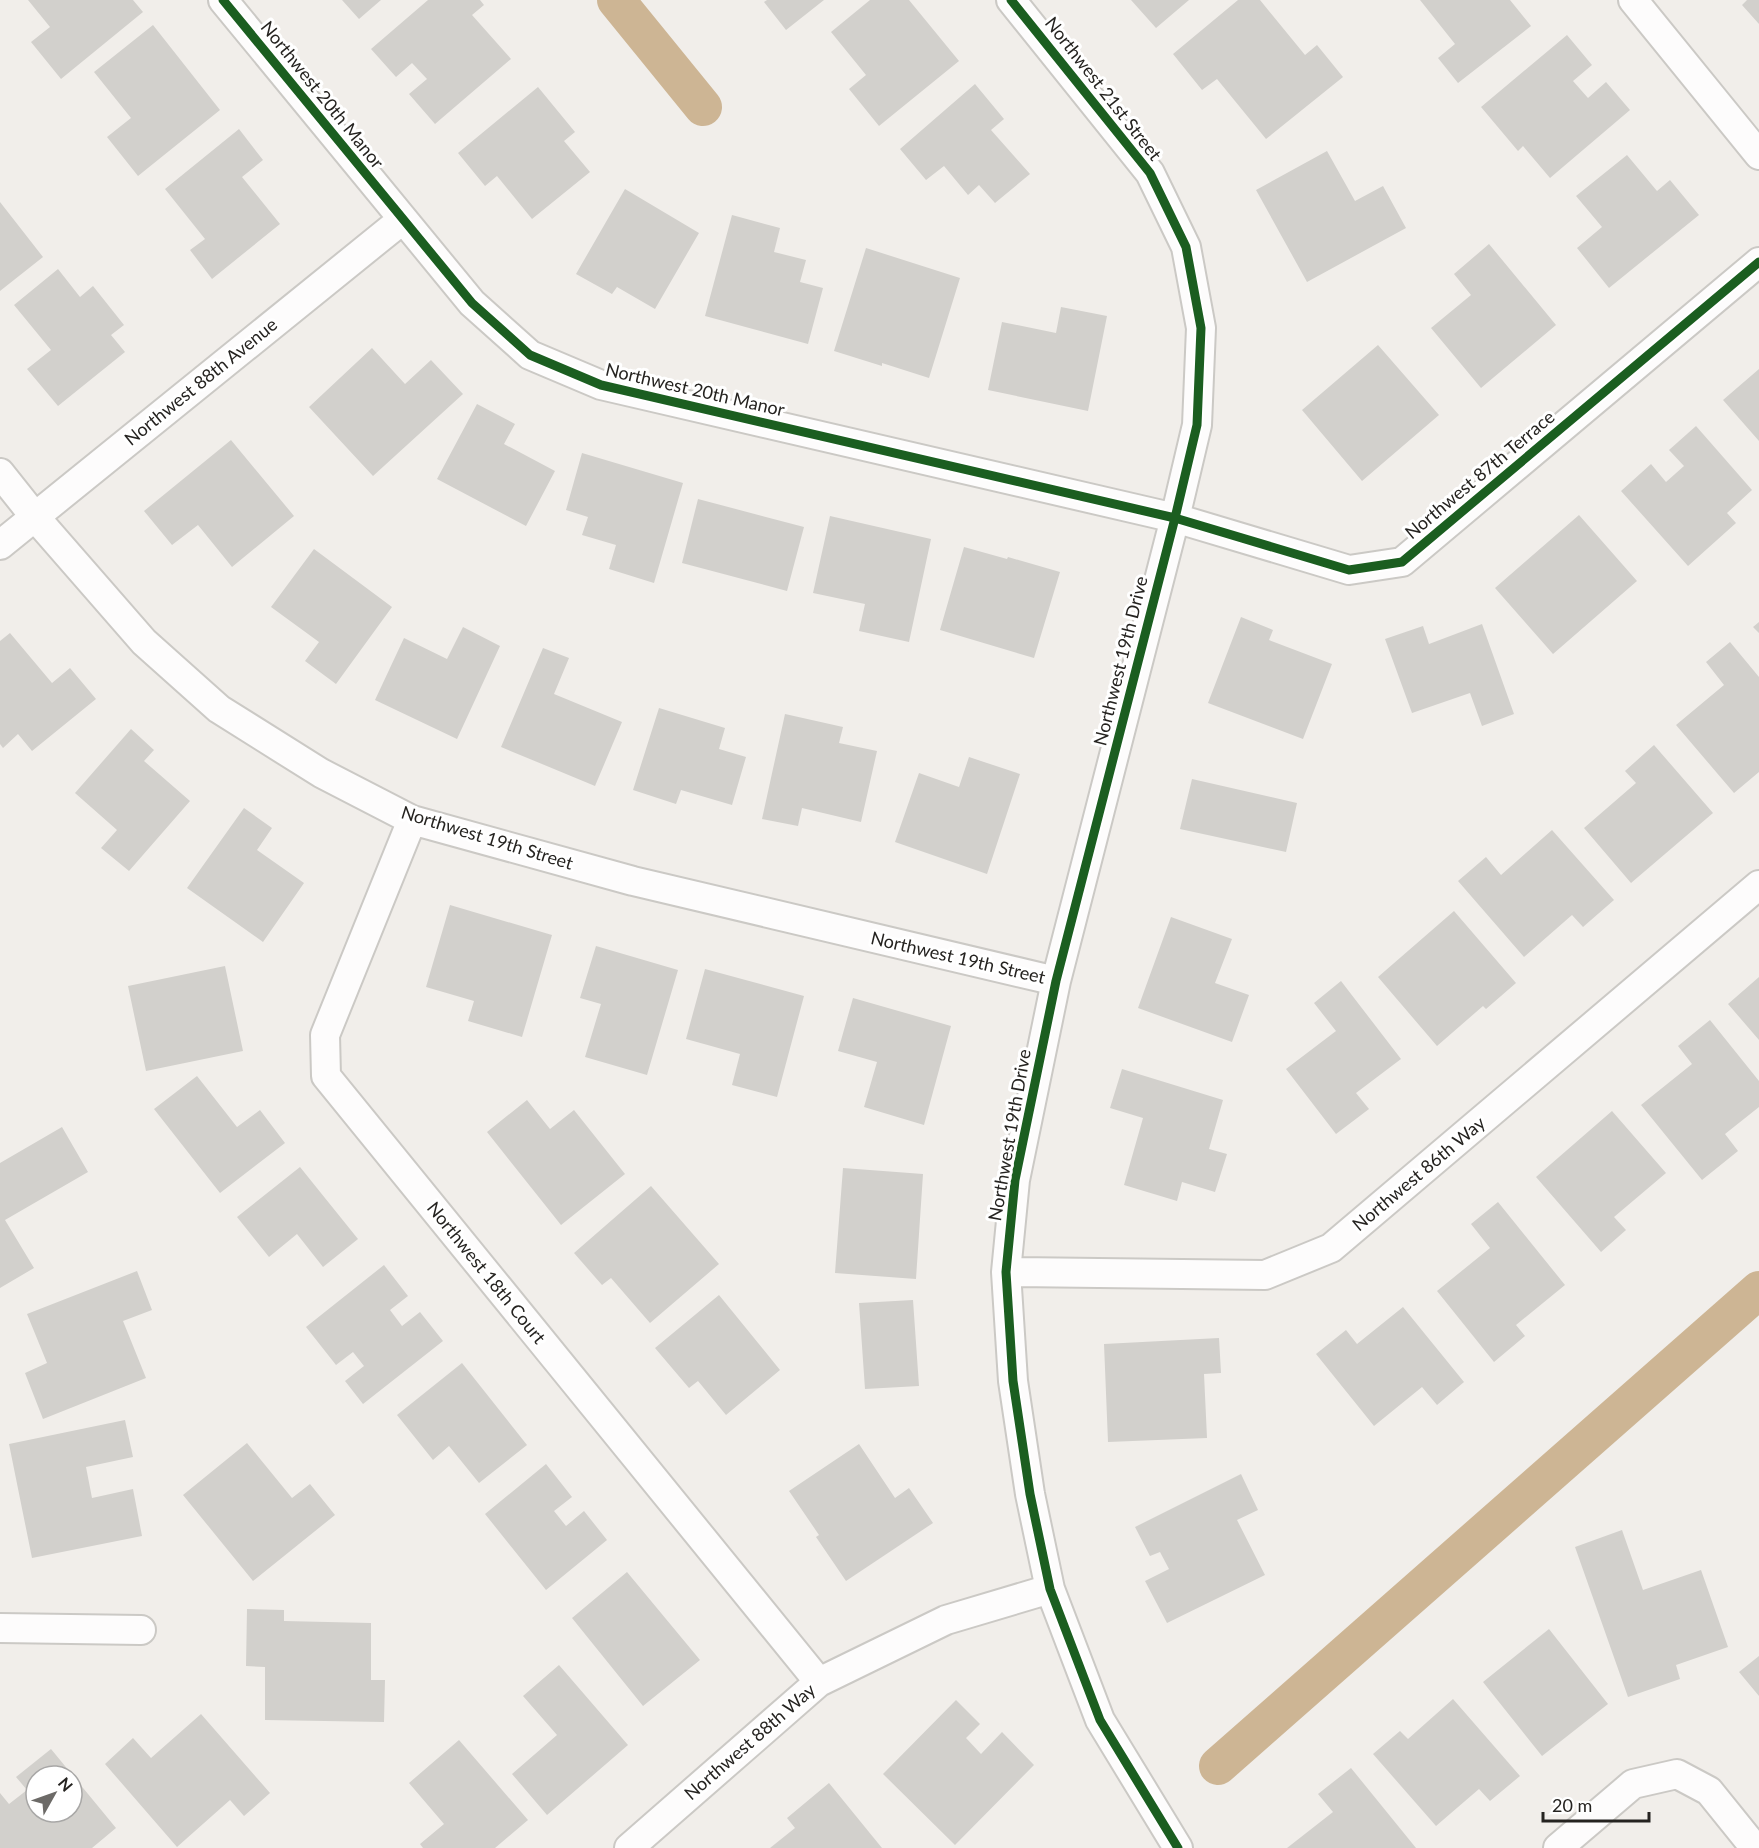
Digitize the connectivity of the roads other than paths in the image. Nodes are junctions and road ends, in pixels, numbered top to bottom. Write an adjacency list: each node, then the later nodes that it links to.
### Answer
1 (223, 0): 5 (street, Northwest 20th Manor)
2 (1011, 0): 9 (street, Northwest 21st Street)
3 (1633, 0): 4 (street)
4 (1759, 155)
5 (402, 220): 8 (street, Northwest 88th Avenue); 9 (street, Northwest 20th Manor)
6 (1759, 262): 9 (street, Northwest 87th Terrace)
7 (0, 473): 8 (street, Northwest 19th Street)
8 (35, 517): 10 (street, Northwest 88th Avenue); 11 (street, Northwest 19th Street)
9 (1174, 518): 13 (street, Northwest 19th Drive)
10 (0, 545)
11 (412, 820): 13 (street, Northwest 19th Street); 18 (street, Northwest 18th Court)
12 (1759, 885): 14 (street, Northwest 86th Way)
13 (1056, 981): 14 (street, Northwest 19th Drive)
14 (1006, 1272): 15 (street, Northwest 19th Drive)
15 (1050, 1589): 18 (street, Northwest 88th Way); 20 (street, Northwest 19th Drive)
16 (0, 1628): 17 (street)
17 (141, 1630)
18 (819, 1682): 19 (street, Northwest 88th Way)
19 (629, 1848)
20 (1178, 1848)
21 (1558, 1848): 22 (street)
22 (1755, 1848)

